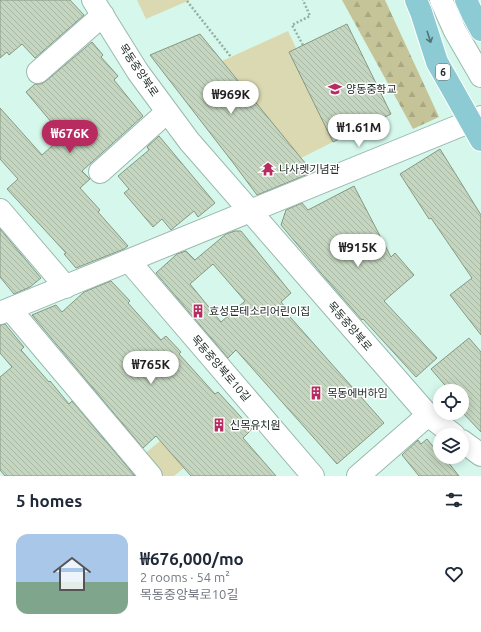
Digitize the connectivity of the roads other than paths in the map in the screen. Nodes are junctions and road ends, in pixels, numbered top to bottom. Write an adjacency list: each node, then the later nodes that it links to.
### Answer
1 (466, 0): 5 (main road)
2 (446, 1): 3 (street); 7 (street)
3 (418, 6): 9 (main road, 6, one-way to 9)
4 (98, 8): 6 (street); 8 (street, 목동중앙북로)
5 (481, 30)
6 (38, 72)
7 (481, 76)
8 (167, 112): 10 (street); 12 (street, 목동중앙북로)
9 (478, 126): 12 (street)
10 (100, 172)
11 (0, 210): 14 (street)
12 (249, 211): 13 (street); 16 (street, 목동중앙북로)
13 (129, 261): 14 (street); 21 (street, 목동중앙북로10길)
14 (66, 287): 15 (street)
15 (5, 311): 20 (street)
16 (428, 415): 17 (street, 목동중앙북로); 22 (street)
17 (445, 428)
18 (469, 446): 19 (street)
19 (481, 455)
20 (151, 476)
21 (313, 476)
22 (358, 476)

